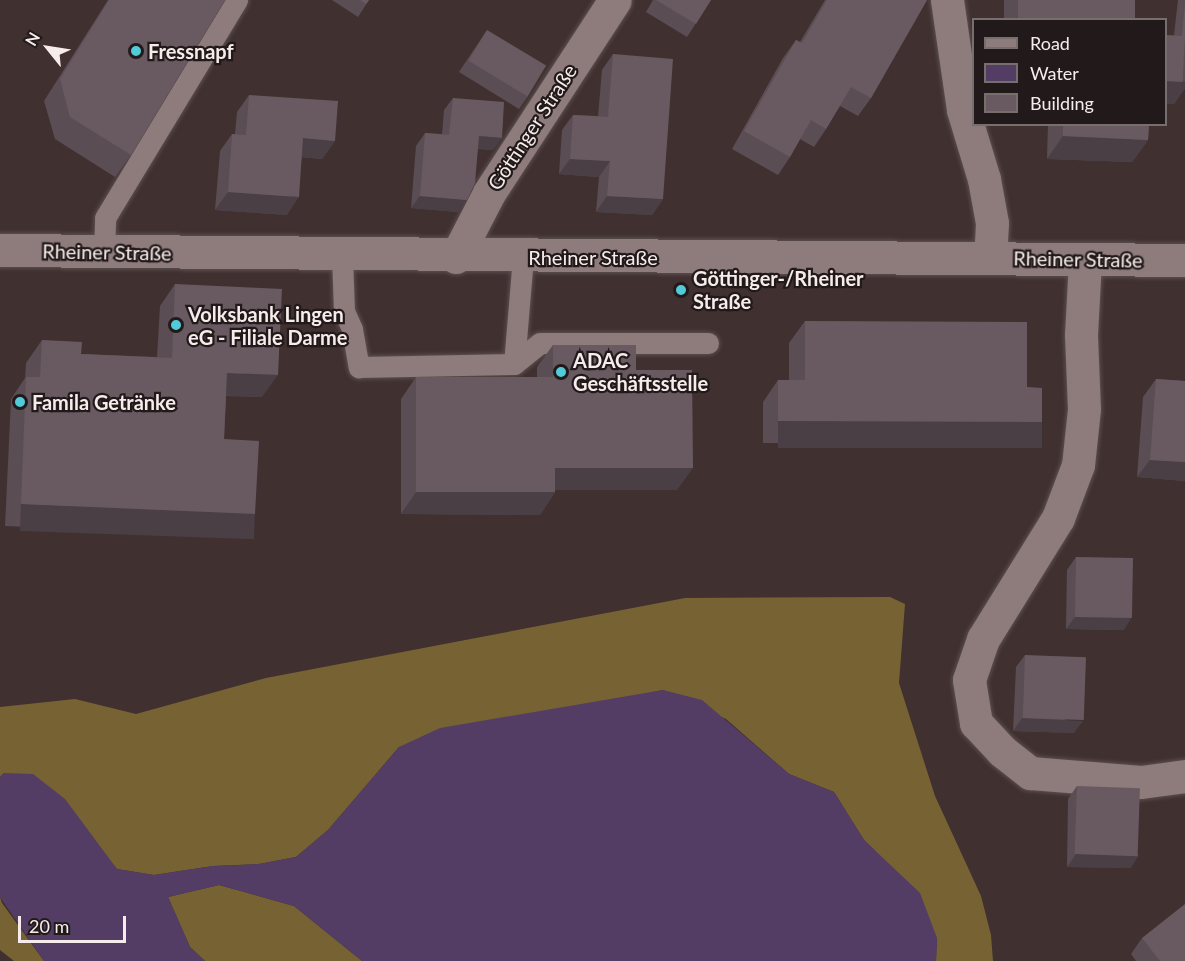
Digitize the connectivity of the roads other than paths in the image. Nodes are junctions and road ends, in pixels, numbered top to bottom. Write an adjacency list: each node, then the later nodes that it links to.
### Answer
1 (237, 0): 5 (lane)
2 (615, 0): 7 (street, Göttinger Straße)
3 (947, 0): 9 (street)
4 (0, 250): 5 (street, Rheiner Straße)
5 (104, 252): 6 (street, Rheiner Straße)
6 (342, 255): 7 (street, Rheiner Straße); 13 (lane)
7 (456, 257): 8 (street, Rheiner Straße)
8 (523, 257): 9 (street, Rheiner Straße); 13 (lane)
9 (990, 258): 11 (street, Rheiner Straße)
10 (1185, 260): 11 (street, Rheiner Straße)
11 (1085, 261): 14 (street)
12 (708, 343): 13 (lane)
13 (514, 364)
14 (1185, 776)

